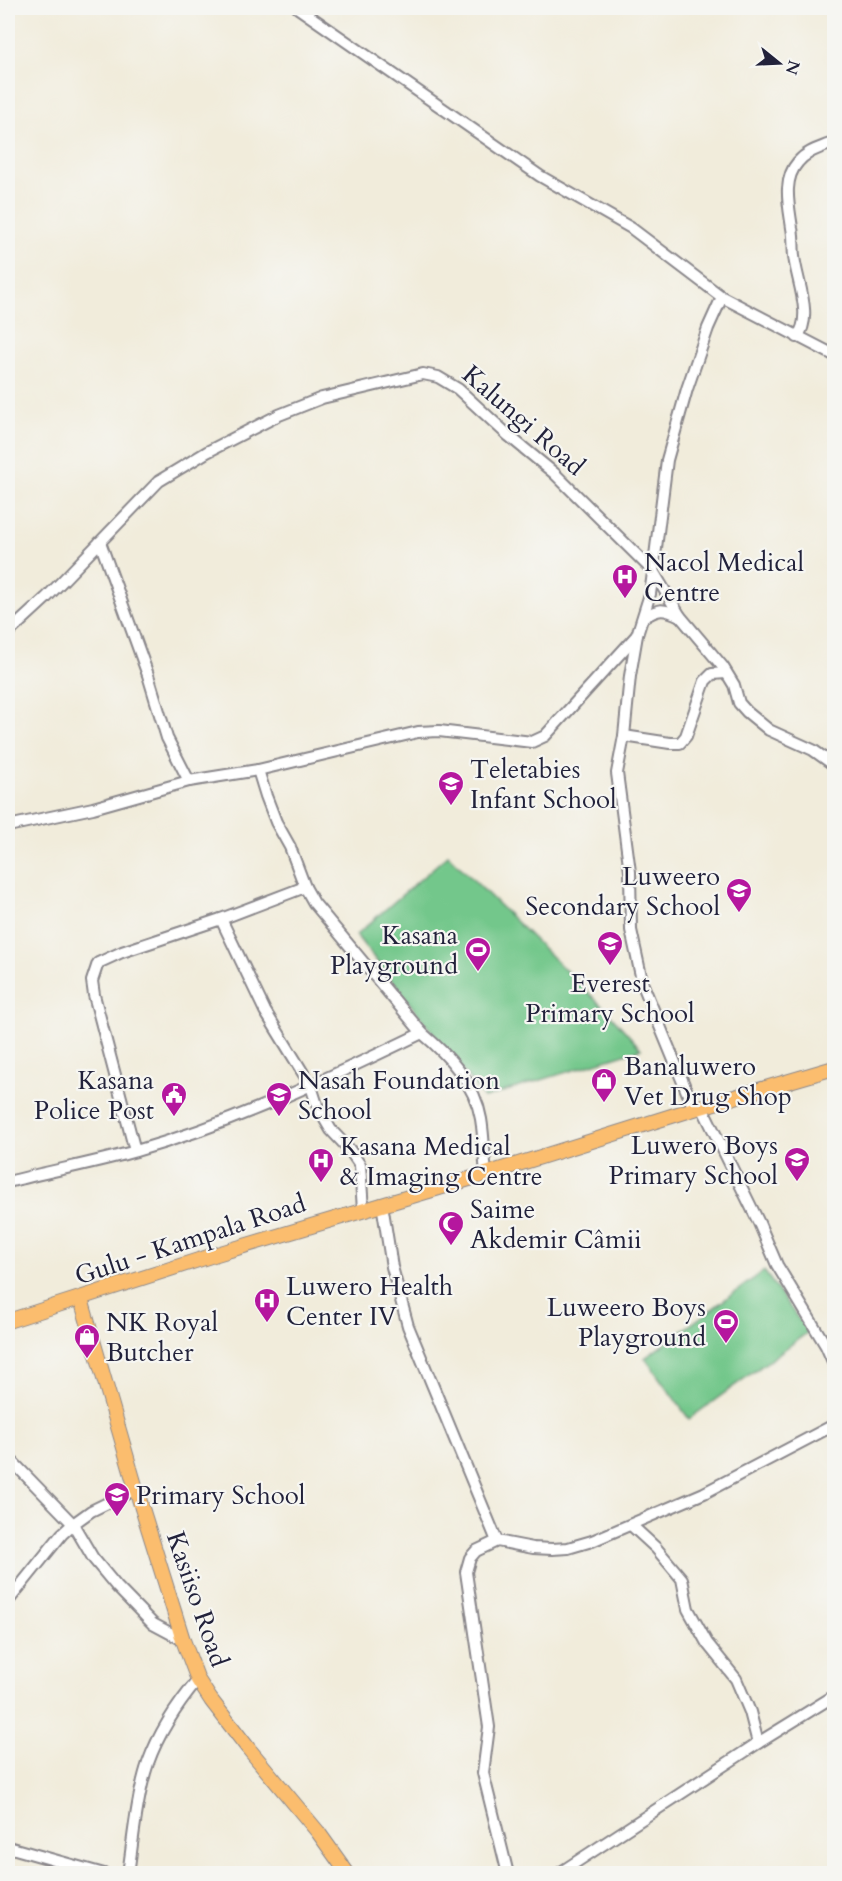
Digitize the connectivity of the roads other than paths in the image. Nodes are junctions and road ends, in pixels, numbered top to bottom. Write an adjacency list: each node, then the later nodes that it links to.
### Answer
1 (298, 8): 3 (street)
2 (834, 142): 4 (street)
3 (722, 297): 4 (street); 7 (street)
4 (797, 337): 5 (street)
5 (834, 355)
6 (100, 542): 7 (street, Kalungi Road); 10 (street, Kalungi Road); 16 (street)
7 (653, 571): 8 (street, Kalungi Road); 9 (street)
8 (680, 616): 9 (street); 12 (street, Kalungi Road)
9 (643, 618): 11 (street)
10 (8, 633)
11 (637, 635): 13 (street); 15 (street)
12 (726, 673): 13 (street); 14 (street, Kalungi Road)
13 (624, 736): 23 (street)
14 (834, 765)
15 (258, 770): 16 (street); 18 (street)
16 (189, 781): 17 (street)
17 (8, 826)
18 (305, 887): 19 (street); 20 (street)
19 (221, 919): 22 (street); 24 (street)
20 (422, 1033): 22 (street); 25 (street)
21 (834, 1068): 23 (main road, Gulu - Kampala Road)
22 (311, 1086): 24 (street); 28 (street)
23 (698, 1108): 25 (main road, Gulu - Kampala Road); 31 (street)
24 (135, 1151): 26 (street)
25 (486, 1174): 27 (main road, Gulu - Kampala Road)
26 (8, 1182)
27 (382, 1204): 28 (main road, Gulu - Kampala Road); 37 (street)
28 (363, 1210): 29 (main road, Gulu - Kampala Road)
29 (81, 1299): 30 (main road, Gulu - Kampala Road); 34 (main road, Kasiiso Road)
30 (8, 1321)
31 (834, 1364)
32 (834, 1425): 36 (street)
33 (8, 1457): 35 (street)
34 (136, 1489): 35 (street); 39 (main road, Kasiiso Road)
35 (73, 1524): 38 (street); 39 (street)
36 (631, 1525): 37 (street); 42 (street)
37 (497, 1541): 47 (street)
38 (8, 1600)
39 (183, 1640): 40 (main road, Kasiiso Road)
40 (198, 1680): 45 (street); 46 (main road, Kasiiso Road)
41 (834, 1696): 42 (street)
42 (758, 1743): 48 (street)
43 (8, 1847): 44 (street)
44 (104, 1874)
45 (128, 1874)
46 (348, 1874)
47 (508, 1874)
48 (558, 1874)

